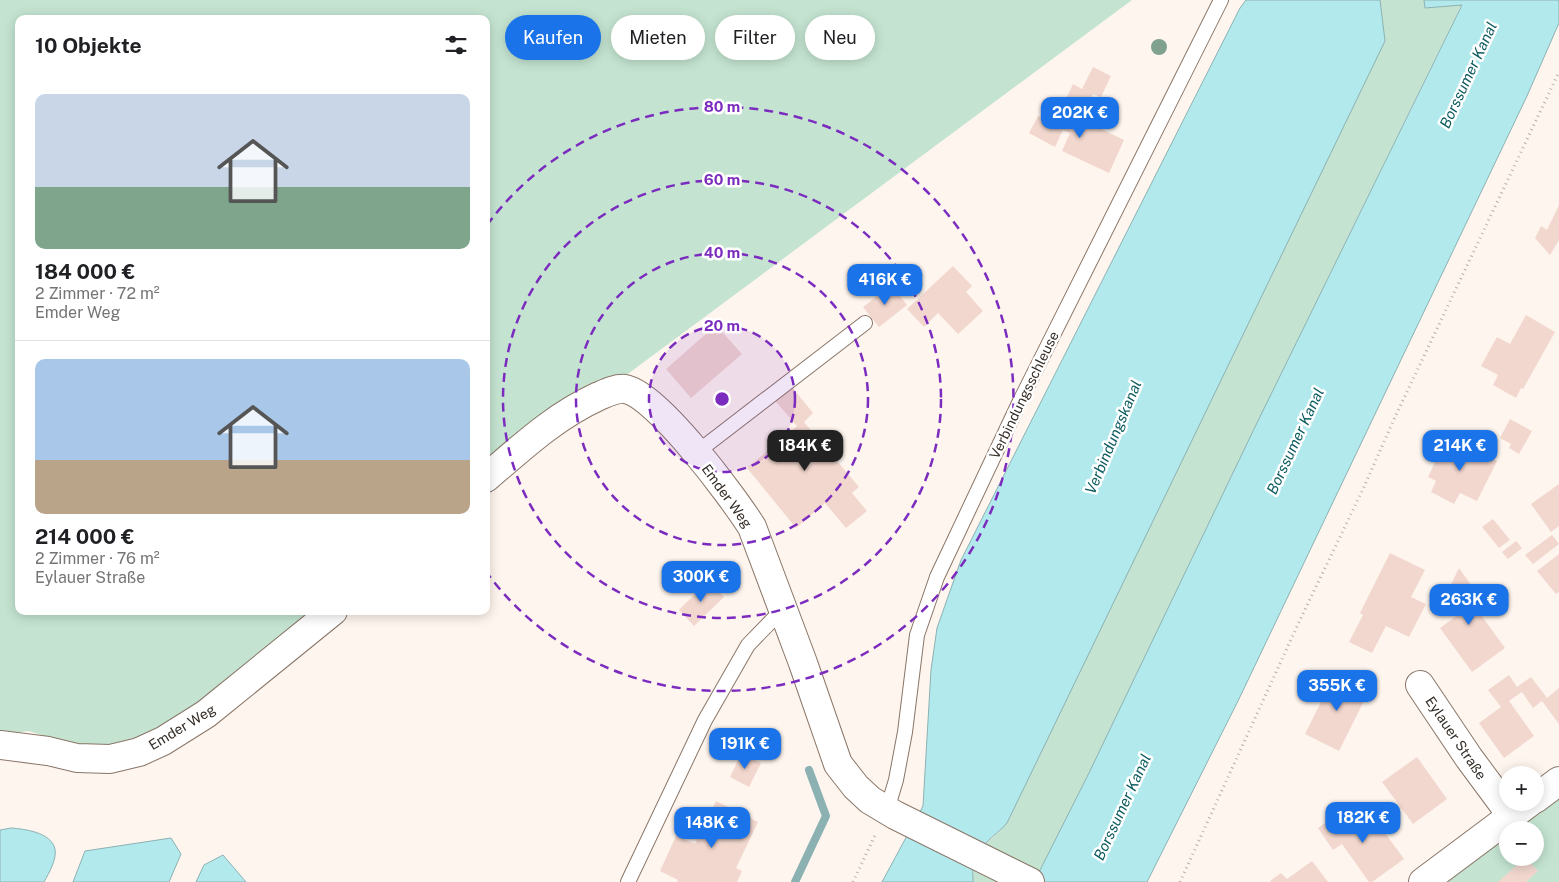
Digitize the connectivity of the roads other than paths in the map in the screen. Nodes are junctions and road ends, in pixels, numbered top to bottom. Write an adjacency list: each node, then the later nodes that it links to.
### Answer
1 (1221, 0): 13 (lane, Verbindungsschleuse)
2 (865, 323): 3 (lane)
3 (696, 453): 4 (street, Emder Weg); 5 (street, Emder Weg)
4 (490, 475)
5 (783, 609): 13 (street, Emder Weg); 15 (lane)
6 (328, 615): 8 (street, Emder Weg)
7 (1420, 685): 10 (street, Eylauer Straße)
8 (0, 745)
9 (1559, 781): 11 (street)
10 (1499, 787)
11 (1544, 792)
12 (1518, 811): 16 (street)
13 (895, 814): 14 (street)
14 (1013, 873)
15 (628, 882)
16 (1423, 882)

